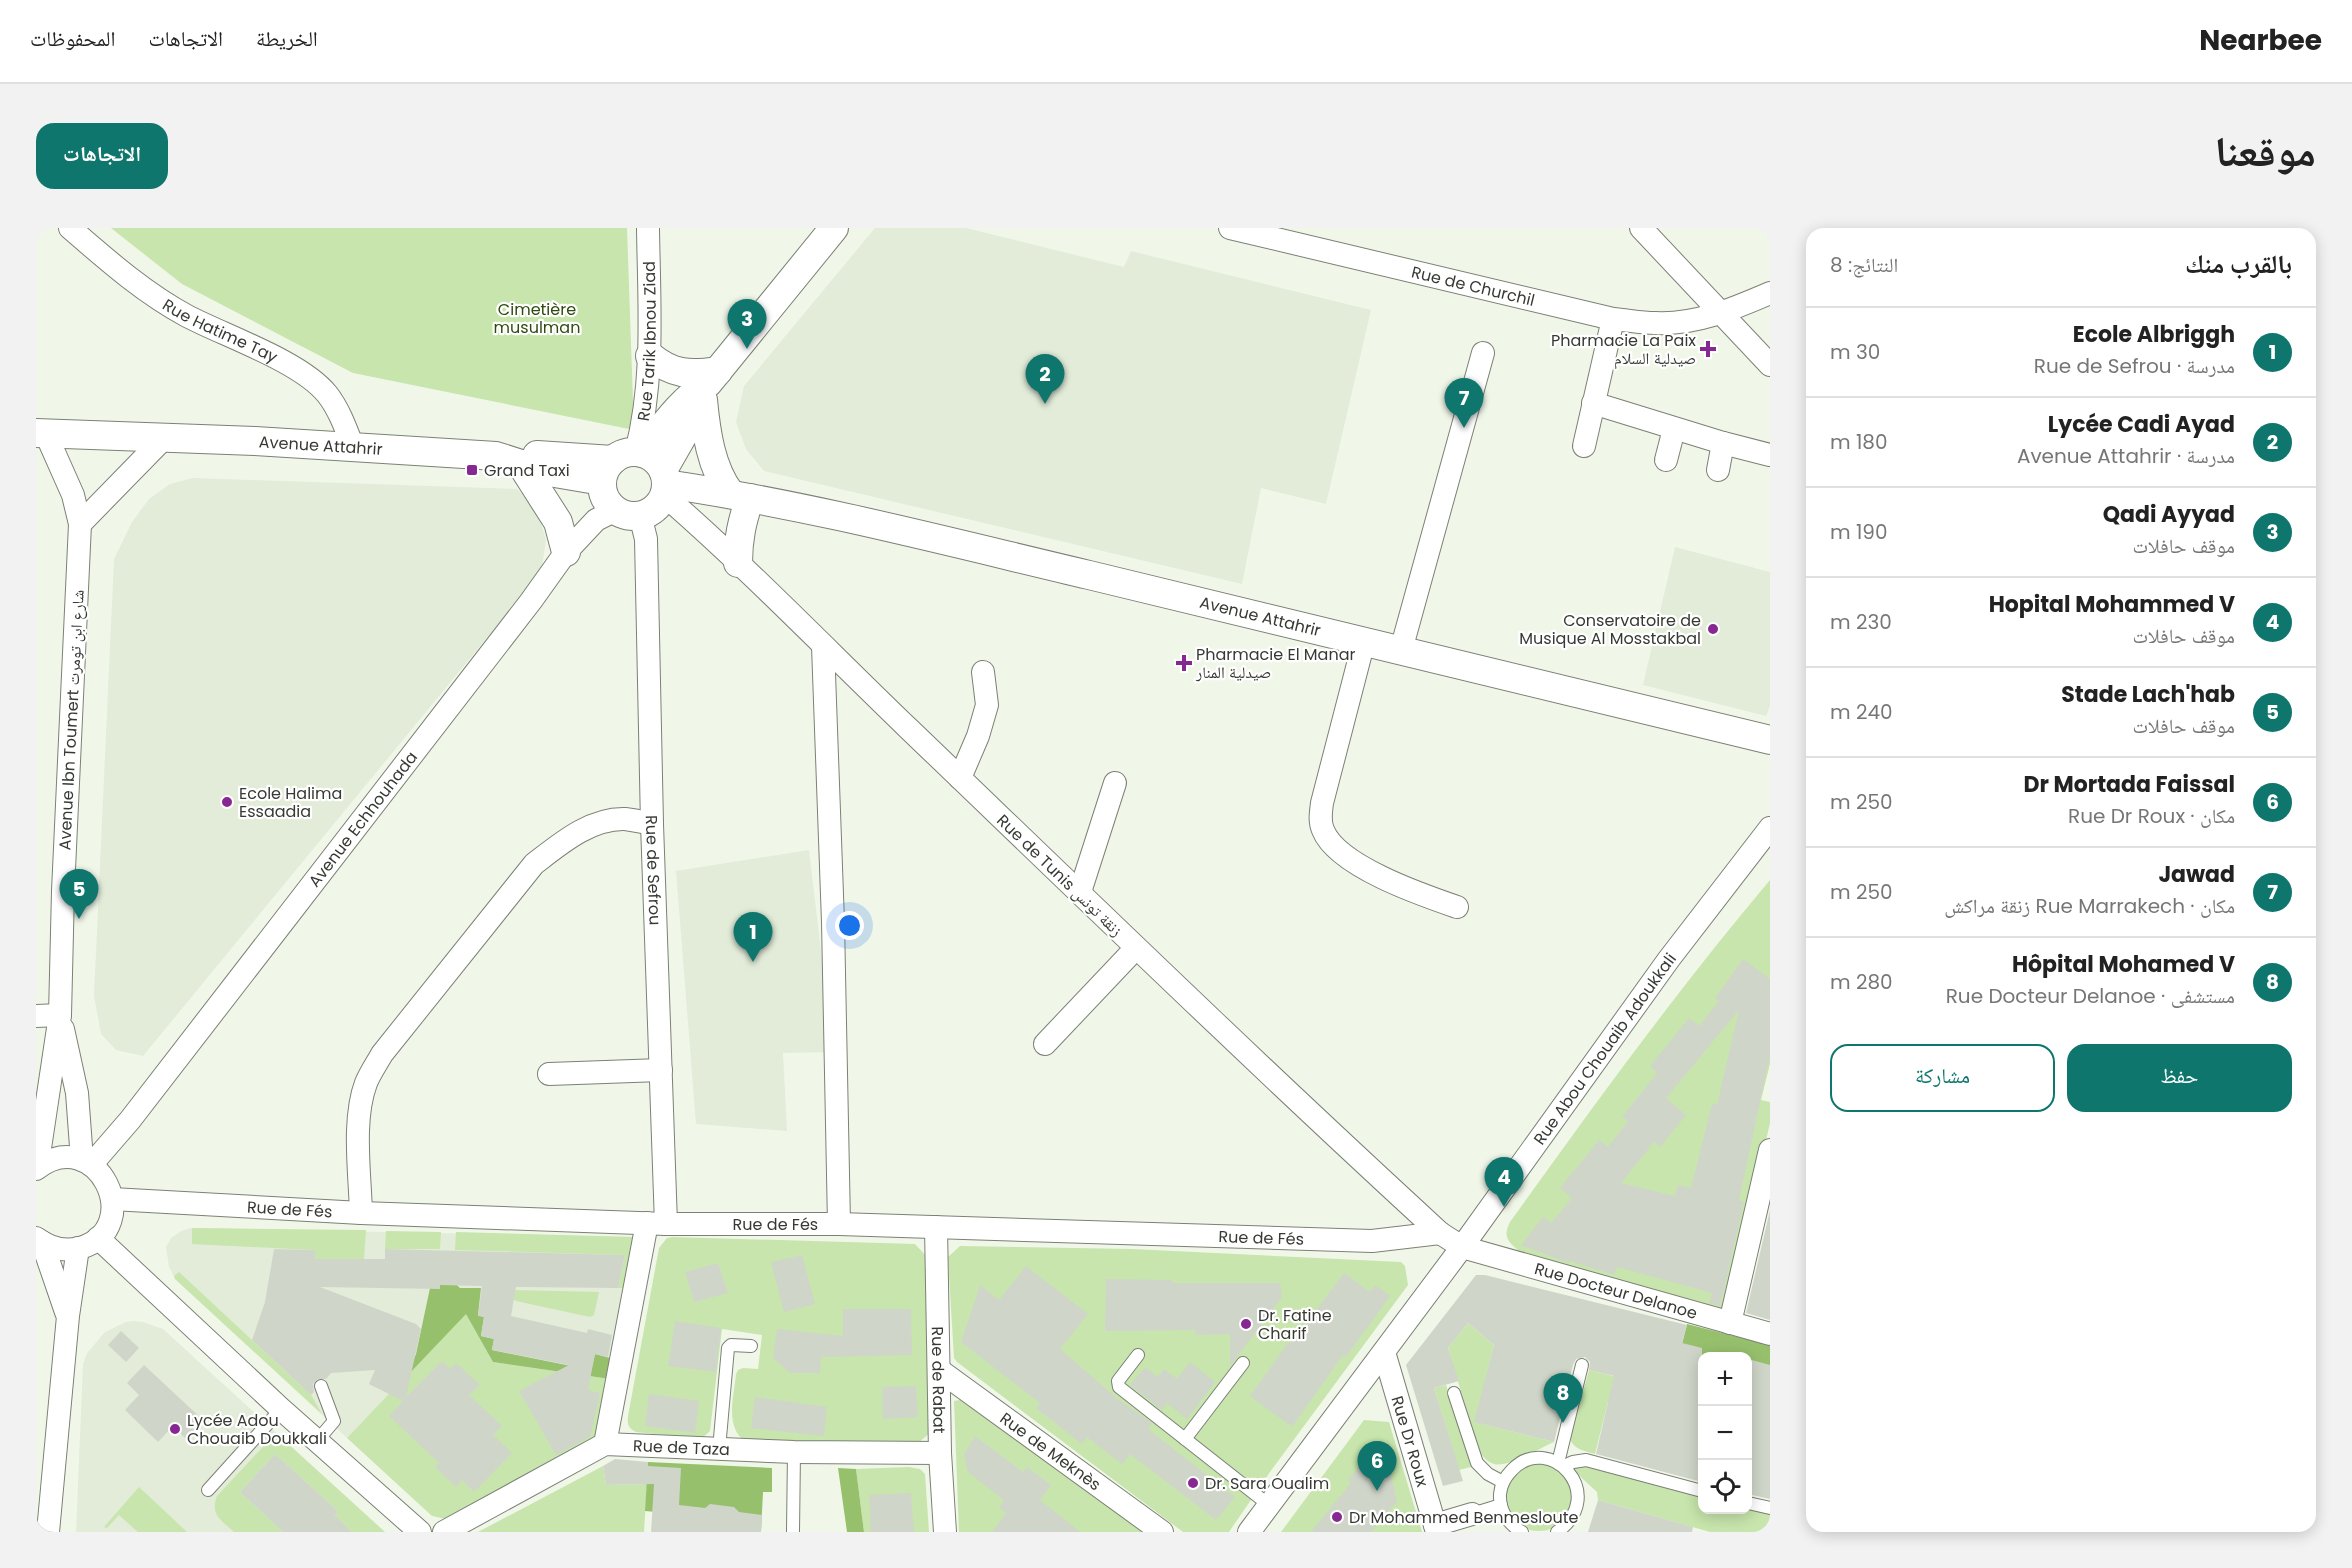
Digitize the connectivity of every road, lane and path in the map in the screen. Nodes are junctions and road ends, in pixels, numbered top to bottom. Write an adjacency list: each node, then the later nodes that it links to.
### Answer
1 (69, 228): 19 (street, Rue Hatime Tay)
2 (648, 228): 10 (street, Rue Tarik Ibnou Ziad)
3 (834, 228): 12 (street, Avenue Echhouhada)
4 (1230, 228): 8 (street, Rue de Churchil)
5 (1641, 228): 7 (street)
6 (1770, 293): 7 (street, Rue de Churchil)
7 (1720, 314): 8 (street, Rue de Churchil); 11 (street)
8 (1613, 319): 13 (street)
9 (1483, 353): 31 (street)
10 (650, 356): 12 (street); 24 (street, Rue Tarik Ibnou Ziad)
11 (1770, 365)
12 (710, 385): 24 (street, Avenue Echhouhada); 25 (street)
13 (1593, 403): 14 (street); 18 (street)
14 (1674, 429): 17 (street); 22 (street)
15 (40, 432): 16 (street, Avenue Attahrir); 26 (street, Avenue Ibn Toumert شارع ابن تومرت)
16 (164, 438): 19 (street, Avenue Attahrir); 26 (street)
17 (1724, 443): 20 (street); 23 (street)
18 (1584, 446)
19 (353, 447): 21 (street, Avenue Attahrir)
20 (1770, 455)
21 (508, 460): 24 (street, Avenue Attahrir); 27 (street)
22 (1666, 460)
23 (1718, 470)
24 (631, 485): 25 (street, Avenue Attahrir); 27 (street, Avenue Echhouhada); 28 (street, Rue de Tunis زنقة تونس); 36 (street, Rue de Sefrou)
25 (740, 496): 28 (street); 29 (street, Avenue Attahrir)
26 (80, 524): 41 (street, Avenue Ibn Toumert شارع ابن تومرت)
27 (566, 552): 48 (street, Avenue Echhouhada)
28 (738, 563): 30 (street, Rue de Tunis زنقة تونس)
29 (1364, 641): 31 (street, Avenue Attahrir); 39 (street)
30 (823, 646): 34 (street, Rue de Tunis زنقة تونس); 51 (street)
31 (1401, 650): 33 (street, Avenue Attahrir)
32 (983, 672): 34 (street)
33 (1770, 740)
34 (960, 778): 38 (street, Rue de Tunis زنقة تونس)
35 (1115, 783): 38 (street)
36 (652, 824): 44 (street, Rue de Sefrou); 49 (street)
37 (1770, 828): 55 (street, Rue Abou Chouaib Adoukkali)
38 (1080, 892): 40 (street, Rue de Tunis زنقة تونس)
39 (1457, 907)
40 (1135, 949): 43 (street); 53 (street, Rue de Tunis زنقة تونس)
41 (60, 1015): 42 (street); 47 (street, Avenue Ibn Toumert شارع ابن تومرت); 48 (street, Avenue Ibn Toumert شارع ابن تومرت)
42 (36, 1016)
43 (1045, 1044)
44 (661, 1070): 45 (street); 50 (street, Rue de Sefrou)
45 (549, 1074)
46 (1770, 1150): 57 (street)
47 (37, 1169): 48 (street)
48 (97, 1202): 49 (street, Rue de Fés); 54 (street); 56 (street, Avenue Ibn Toumert شارع ابن تومرت); 67 (street)
49 (361, 1213): 50 (street, Rue de Fés)
50 (657, 1223): 51 (street, Rue de Fés); 70 (street, Rue de Sefrou)
51 (839, 1224): 52 (street, Rue de Fés)
52 (936, 1227): 53 (street, Rue de Fés); 64 (street, Rue de Rabat)
53 (1440, 1233): 55 (street, Rue de Tunis زنقة تونس)
54 (39, 1240): 56 (street, Avenue Ibn Toumert شارع ابن تومرت)
55 (1462, 1247): 57 (street, Rue Docteur Delanoe); 60 (street, Rue Abou Chouaib Adoukkali)
56 (68, 1316): 84 (street, Avenue Ibn Toumert شارع ابن تومرت)
57 (1730, 1323): 58 (street, Rue Docteur Delanoe)
58 (1770, 1334)
59 (751, 1346): 71 (lane)
60 (1384, 1352): 79 (street, Rue Abou Chouaib Adoukkali); 83 (street, Rue Dr Roux)
61 (1138, 1355): 68 (lane)
62 (1243, 1363): 68 (lane)
63 (1582, 1365): 74 (lane)
64 (939, 1370): 73 (street, Rue de Rabat); 89 (street, Rue de Meknès)
65 (321, 1386): 69 (lane)
66 (1454, 1393): 75 (lane)
67 (281, 1409): 69 (street); 76 (lane)
68 (1185, 1440): 79 (lane)
69 (317, 1441): 85 (street)
70 (605, 1444): 71 (street, Rue de Taza); 86 (street)
71 (719, 1449): 72 (street, Rue de Taza)
72 (794, 1452): 73 (street, Rue de Taza); 87 (lane)
73 (940, 1453): 88 (street, Rue de Rabat)
74 (1561, 1465): 75 (lane); 77 (lane); 92 (lane)
75 (1503, 1482): 80 (lane)
76 (208, 1490)
77 (1698, 1490)
78 (1752, 1504): 81 (lane)
79 (1269, 1505): 90 (street, Rue Abou Chouaib Adoukkali)
80 (1501, 1505): 82 (lane); 91 (lane)
81 (1770, 1508)
82 (1472, 1514): 83 (street)
83 (1436, 1528)
84 (48, 1532)
85 (420, 1532)
86 (444, 1532)
87 (793, 1532)
88 (945, 1532)
89 (1162, 1532)
90 (1250, 1532)
91 (1522, 1532)
92 (1557, 1532)

